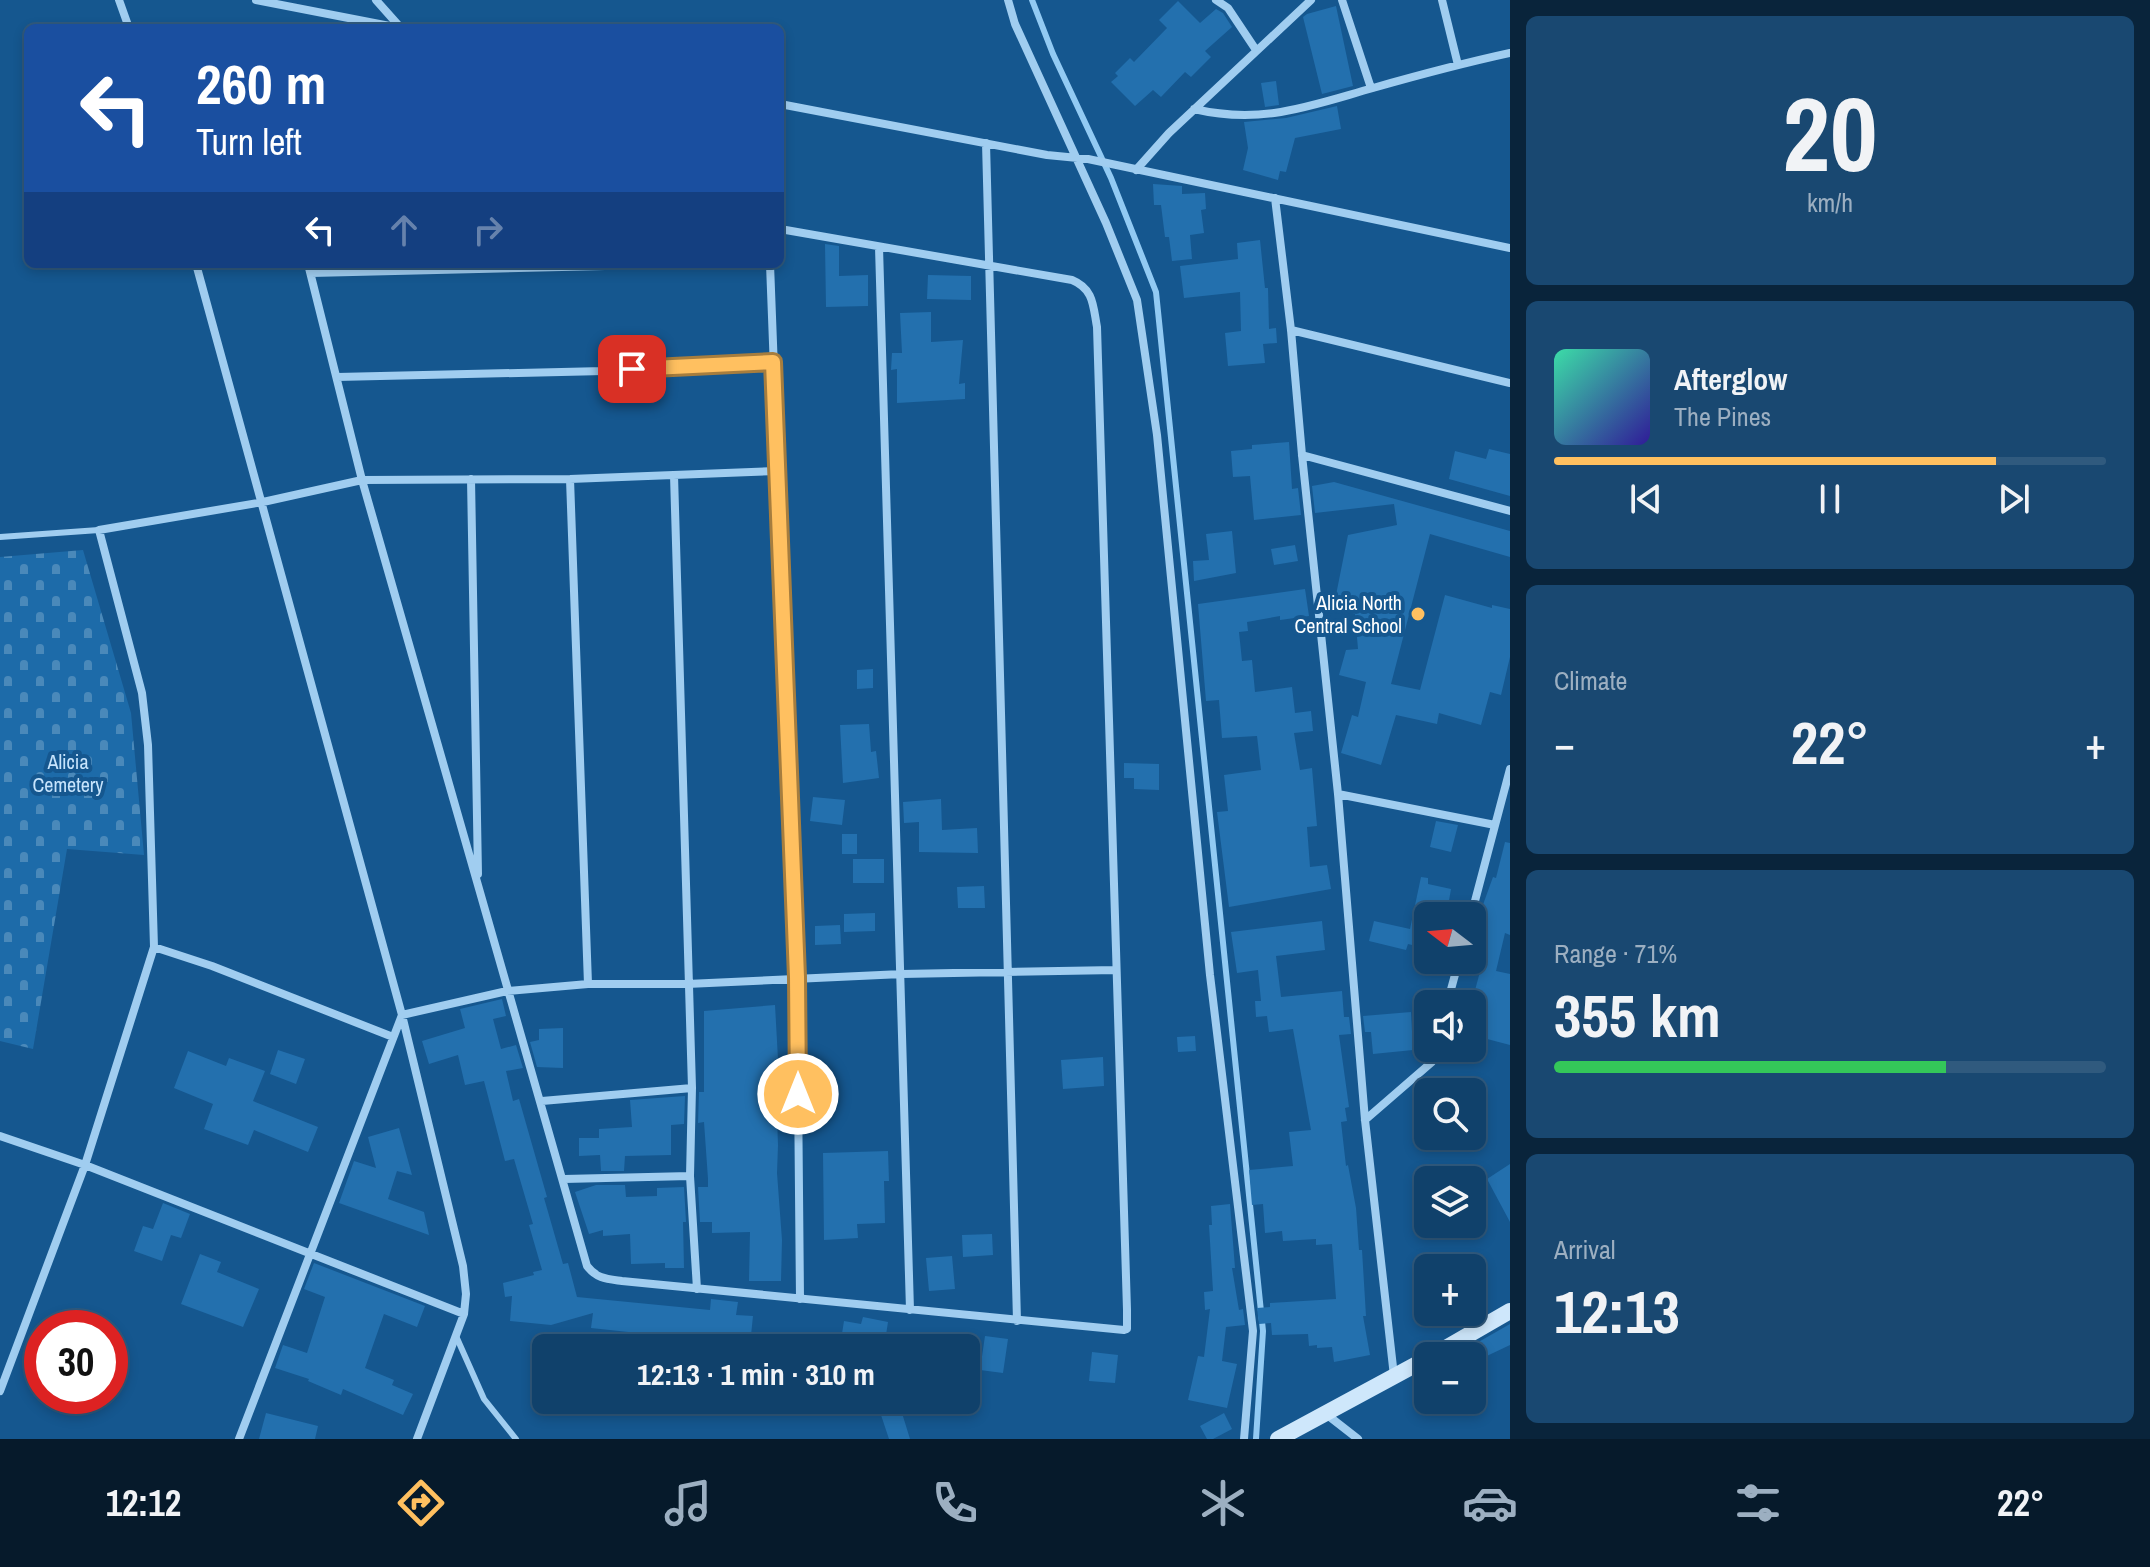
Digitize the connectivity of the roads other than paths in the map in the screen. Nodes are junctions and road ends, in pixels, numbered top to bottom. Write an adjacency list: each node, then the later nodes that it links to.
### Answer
1 (119, 0): 9 (street)
2 (256, 0): 10 (street)
3 (376, 0): 11 (street)
4 (1008, 0): 19 (street)
5 (1216, 0): 12 (street)
6 (1311, 0): 12 (street)
7 (1342, 0): 15 (street)
8 (1442, 0): 14 (street)
9 (128, 24)
10 (379, 24)
11 (397, 24)
12 (1256, 50): 17 (street)
13 (1510, 53): 14 (street)
14 (1458, 65): 15 (street)
15 (1371, 88): 17 (street)
16 (784, 105): 18 (street)
17 (1194, 109): 20 (street)
18 (986, 143): 19 (street); 25 (street)
19 (1075, 158): 20 (street); 83 (street)
20 (1136, 170): 21 (street)
21 (1275, 198): 24 (street); 30 (street)
22 (784, 230): 23 (street)
23 (879, 247): 25 (street); 52 (street)
24 (1510, 248)
25 (990, 266): 50 (street); 51 (street)
26 (197, 268): 40 (street)
27 (385, 268): 29 (street)
28 (770, 268): 31 (street)
29 (309, 269): 32 (street)
30 (1291, 330): 33 (street); 34 (street)
31 (773, 362): 32 (street); 35 (street)
32 (337, 377): 39 (street)
33 (1510, 383)
34 (1302, 455): 41 (street); 45 (street)
35 (777, 471): 36 (street); 53 (street)
36 (674, 475): 38 (street); 55 (street)
37 (471, 479): 38 (street); 39 (street); 47 (street)
38 (570, 479): 54 (street)
39 (362, 480): 40 (street); 47 (street)
40 (263, 502): 42 (street); 57 (street)
41 (1510, 511)
42 (99, 530): 43 (lane); 49 (street)
43 (0, 537)
44 (1510, 769): 46 (street)
45 (1338, 794): 46 (street); 62 (street)
46 (1495, 825): 48 (street)
47 (478, 888): 56 (street)
48 (1475, 902)
49 (154, 947): 58 (street); 64 (street)
50 (1116, 970): 51 (street); 73 (street)
51 (1008, 973): 52 (street); 73 (street)
52 (902, 974): 53 (street); 70 (street)
53 (797, 977): 55 (street); 69 (street)
54 (588, 984): 55 (street); 56 (street)
55 (687, 984): 60 (street)
56 (507, 991): 57 (street); 61 (street)
57 (402, 1015): 58 (street); 72 (street)
58 (393, 1037): 67 (street)
59 (1432, 1062): 62 (street)
60 (692, 1088): 61 (street); 65 (street)
61 (542, 1101): 66 (street)
62 (1365, 1120): 77 (street)
63 (0, 1136): 64 (street)
64 (85, 1165): 67 (street); 78 (street)
65 (690, 1176): 66 (street); 68 (street)
66 (564, 1179): 68 (street)
67 (311, 1256): 72 (street); 80 (street)
68 (697, 1289): 69 (street)
69 (800, 1299): 70 (street)
70 (910, 1310): 73 (street)
71 (1510, 1311): 75 (main road)
72 (464, 1314): 74 (street)
73 (1017, 1321)
74 (455, 1336): 81 (street); 82 (lane)
75 (1456, 1342)
76 (1414, 1366): 77 (main road)
77 (1394, 1378): 79 (main road)
78 (0, 1391)
79 (1326, 1414): 84 (main road); 85 (street)
80 (239, 1439)
81 (417, 1439)
82 (516, 1439)
83 (1244, 1439)
84 (1278, 1439)
85 (1358, 1439)

